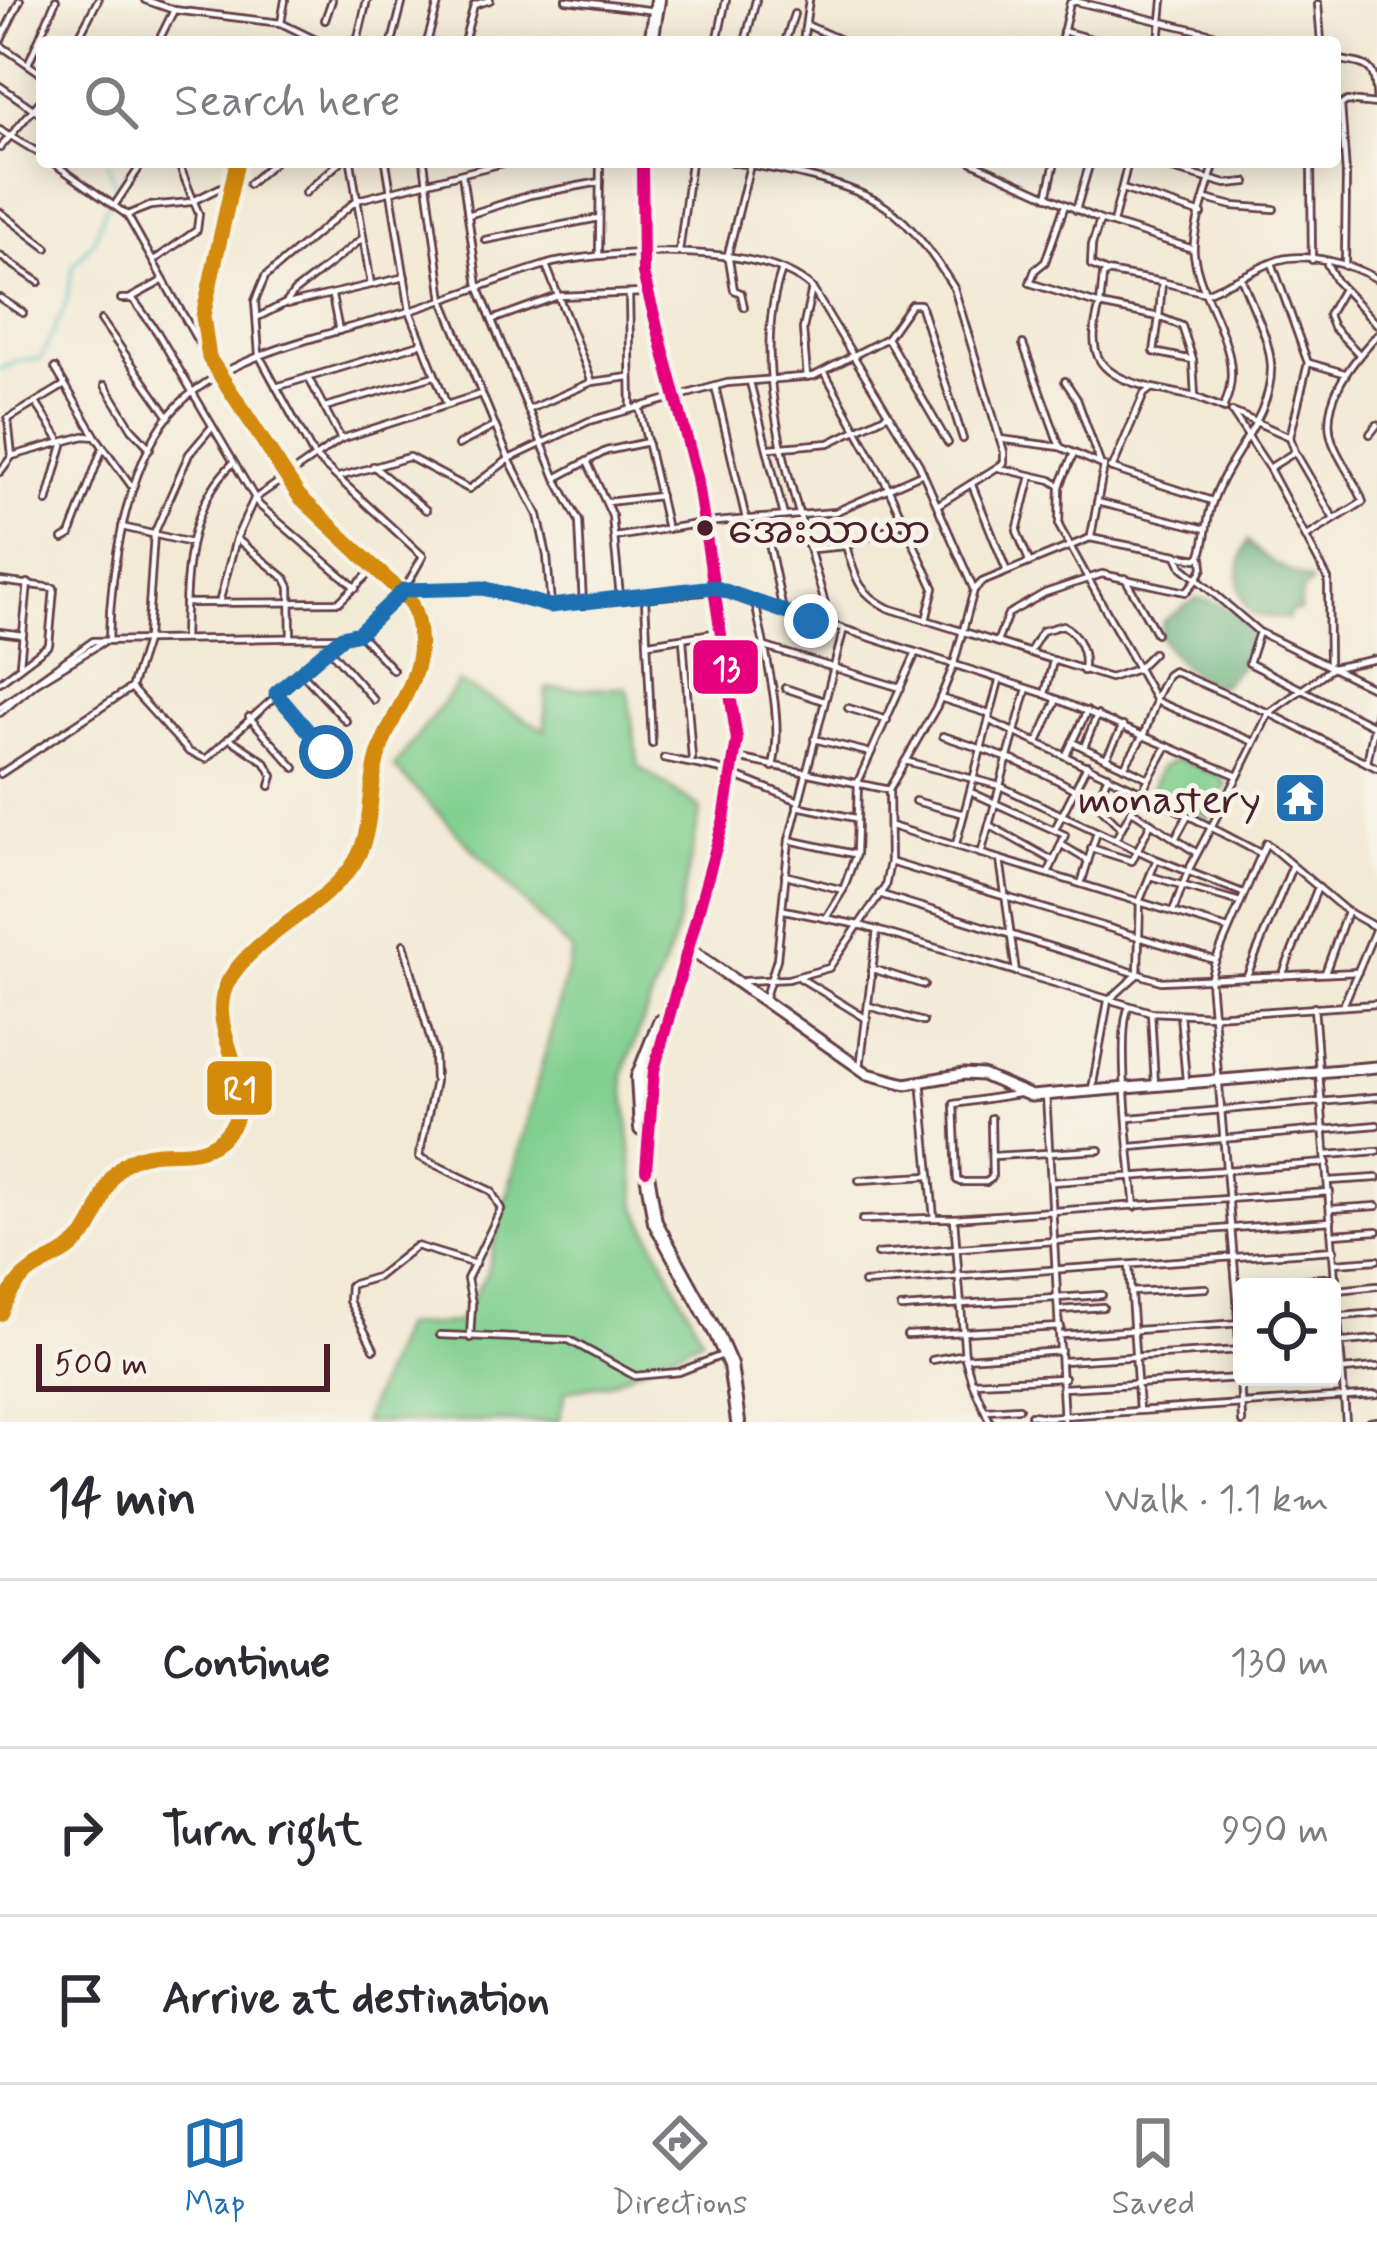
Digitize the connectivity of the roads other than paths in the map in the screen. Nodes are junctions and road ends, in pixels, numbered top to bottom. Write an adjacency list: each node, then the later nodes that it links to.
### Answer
1 (20, 0): 47 (street)
2 (56, 0): 28 (street)
3 (98, 0): 29 (street)
4 (145, 0): 21 (street)
5 (285, 0): 24 (street)
6 (332, 0): 23 (street)
7 (367, 0): 32 (street)
8 (403, 0): 33 (street)
9 (439, 0): 34 (street)
10 (490, 0): 18 (street)
11 (566, 0): 17 (street)
12 (726, 0): 37 (street)
13 (756, 0): 38 (street)
14 (809, 0): 26 (street)
15 (1163, 0): 25 (street)
16 (1077, 1): 25 (street); 27 (street)
17 (592, 2): 19 (street)
18 (471, 3): 35 (street)
19 (658, 4): 36 (highway)
20 (1318, 4): 46 (street)
21 (174, 10): 24 (street); 30 (street)
22 (794, 14): 39 (street)
23 (325, 20)
24 (281, 23): 31 (street)
25 (1162, 23): 44 (street); 45 (street)
26 (807, 25): 40 (street); 41 (street)
27 (1063, 32): 42 (street); 43 (street)
28 (40, 36)
29 (79, 36)
30 (161, 36)
31 (308, 36)
32 (358, 36)
33 (394, 36)
34 (429, 36)
35 (465, 36)
36 (653, 36)
37 (718, 36)
38 (747, 36)
39 (786, 36)
40 (804, 36)
41 (832, 36)
42 (1062, 36)
43 (1079, 36)
44 (1160, 36)
45 (1215, 36)
46 (1321, 36)
47 (0, 44): 50 (street)
48 (36, 46): 50 (street)
49 (1341, 60): 53 (street)
50 (28, 64): 51 (street)
51 (36, 70)
52 (0, 86): 55 (street)
53 (1377, 103): 121 (street)
54 (36, 106): 55 (street)
55 (33, 110): 56 (street); 58 (street)
56 (36, 112)
57 (0, 130): 58 (street)
58 (11, 136): 59 (street); 60 (street)
59 (0, 148)
60 (36, 151)
61 (61, 168): 96 (street)
62 (138, 168): 96 (street)
63 (180, 168): 95 (street)
64 (267, 168): 88 (street)
65 (333, 168): 91 (street)
66 (352, 168): 94 (street)
67 (388, 168): 90 (street)
68 (425, 168): 84 (street)
69 (484, 168): 82 (street)
70 (600, 168): 85 (street)
71 (642, 168): 112 (highway)
72 (690, 168): 111 (street)
73 (749, 168): 115 (street)
74 (763, 168): 204 (street)
75 (985, 168): 92 (street)
76 (1054, 168): 92 (street)
77 (1088, 168): 99 (street)
78 (1126, 168): 89 (street)
79 (1168, 168): 83 (street)
80 (1213, 168): 83 (street)
81 (1311, 168): 116 (street)
82 (462, 174): 84 (street); 103 (street)
83 (1210, 180): 86 (street); 93 (street)
84 (427, 181): 90 (street); 142 (street)
85 (600, 182): 103 (street); 104 (street)
86 (1246, 182)
87 (227, 184): 95 (street)
88 (248, 184)
89 (1121, 189): 101 (street); 106 (street)
90 (393, 190): 94 (street); 124 (street)
91 (304, 193)
92 (1047, 197): 97 (street)
93 (1206, 199): 98 (street); 101 (street)
94 (357, 200): 107 (street); 148 (street)
95 (193, 201): 102 (street); 117 (street)
96 (112, 202): 102 (street)
97 (1065, 205): 99 (street); 144 (street)
98 (1274, 208)
99 (1076, 210): 105 (street)
100 (0, 212): 109 (street)
101 (1202, 214): 110 (street)
102 (127, 215): 117 (street)
103 (468, 215): 131 (street)
104 (599, 218): 108 (street); 113 (street)
105 (1100, 220): 106 (street); 123 (street)
106 (1113, 223): 110 (street)
107 (363, 238): 130 (street); 143 (street)
108 (485, 240)
109 (47, 248)
110 (1193, 249): 136 (street)
111 (679, 252): 112 (street); 115 (street)
112 (641, 253): 113 (street); 135 (highway)
113 (599, 254): 120 (street)
114 (0, 256): 128 (street)
115 (728, 258): 122 (street); 145 (street)
116 (1312, 260): 118 (street); 119 (street)
117 (153, 261): 127 (street)
118 (1327, 262): 121 (street); 133 (street)
119 (1273, 263): 125 (street); 162 (street)
120 (546, 265): 131 (street); 138 (street)
121 (1345, 266): 126 (street)
122 (782, 270): 132 (street); 170 (street)
123 (1107, 272): 129 (street); 144 (street)
124 (405, 277): 130 (street); 146 (street)
125 (1241, 277): 136 (street); 193 (street)
126 (1377, 279)
127 (162, 281): 140 (street); 166 (street)
128 (39, 282)
129 (1162, 283): 136 (street); 149 (street)
130 (371, 285): 137 (street)
131 (478, 286): 142 (street); 151 (street)
132 (812, 288): 160 (street); 171 (street)
133 (1343, 289): 152 (street); 158 (street)
134 (629, 293): 135 (street); 138 (street); 169 (street)
135 (647, 293): 182 (highway)
136 (1206, 293): 188 (street)
137 (332, 296): 143 (street); 153 (street)
138 (558, 296): 151 (street); 174 (street)
139 (0, 298): 147 (street)
140 (131, 298): 141 (street); 181 (street)
141 (121, 299)
142 (443, 300): 146 (street); 180 (street)
143 (286, 303): 148 (street)
144 (1100, 305): 149 (street); 179 (street)
145 (744, 307)
146 (410, 310): 153 (street); 156 (street)
147 (23, 313)
148 (257, 317): 159 (street)
149 (1159, 317): 161 (street); 161 (street)
150 (101, 320): 192 (street)
151 (492, 320): 189 (street)
152 (1377, 324)
153 (339, 332): 159 (street)
154 (1377, 335): 158 (street)
155 (887, 338): 160 (street); 203 (street); 208 (street)
156 (422, 344): 167 (street); 168 (street)
157 (1023, 344): 212 (street)
158 (1359, 354): 165 (street)
159 (259, 355): 166 (street); 178 (street)
160 (854, 356): 164 (street); 191 (street)
161 (1193, 360): 183 (street)
162 (1308, 363): 165 (street); 201 (street)
163 (55, 368): 176 (street)
164 (824, 371): 171 (street); 197 (street)
165 (1344, 373): 247 (street)
166 (223, 375): 181 (street); 228 (street)
167 (434, 376): 185 (street); 186 (street)
168 (308, 377): 178 (street); 186 (street)
169 (629, 377): 174 (street); 187 (street)
170 (772, 377): 171 (street); 172 (street); 210 (street)
171 (808, 377)
172 (750, 380): 177 (street); 214 (street)
173 (1065, 381): 223 (street)
174 (592, 382): 189 (street)
175 (105, 385): 213 (street)
176 (64, 386): 184 (street); 200 (street)
177 (715, 386): 182 (street); 246 (street)
178 (276, 387): 218 (street)
179 (1152, 388): 183 (street); 223 (street)
180 (481, 394): 185 (street); 195 (street)
181 (191, 396): 192 (street); 196 (street)
182 (676, 397): 187 (street); 249 (highway)
183 (1195, 397): 188 (street)
184 (36, 403): 205 (street); 217 (street)
185 (447, 405): 202 (street)
186 (325, 407): 202 (street)
187 (635, 408): 206 (street); 207 (street)
188 (1222, 408): 190 (street)
189 (528, 410): 206 (street)
190 (1232, 412): 193 (street); 199 (street)
191 (889, 414): 197 (street); 227 (street)
192 (169, 417): 213 (street)
193 (1258, 420): 199 (street); 201 (street)
194 (1377, 425): 198 (street)
195 (495, 426): 209 (street); 219 (street)
196 (211, 428): 221 (street); 254 (street)
197 (857, 430): 210 (street); 235 (street)
198 (1370, 434)
199 (1247, 436): 225 (street); 238 (street)
200 (96, 437): 205 (street); 211 (street)
201 (1290, 437): 216 (street)
202 (341, 439): 218 (street)
203 (964, 439)
204 (1000, 439): 212 (street); 224 (street)
205 (62, 442): 217 (street); 239 (street)
206 (542, 442): 219 (street); 231 (street)
207 (648, 442): 220 (street); 236 (street)
208 (948, 443)
209 (458, 445)
210 (783, 446): 214 (street); 244 (street)
211 (103, 447): 234 (street); 258 (street)
212 (1060, 447): 215 (street)
213 (150, 448): 234 (street)
214 (767, 448): 245 (street)
215 (1074, 452): 223 (street); 233 (street)
216 (1295, 452): 225 (street); 247 (street)
217 (12, 456): 226 (street)
218 (314, 457): 228 (street); 230 (street)
219 (509, 459): 222 (street); 285 (street)
220 (587, 460): 231 (street); 240 (street)
221 (233, 462): 237 (street); 260 (street)
222 (374, 466): 230 (street); 243 (street)
223 (1106, 466): 238 (street); 241 (street)
224 (999, 468): 229 (street); 232 (street)
225 (1270, 468): 256 (street)
226 (0, 472)
227 (923, 472): 235 (street); 242 (street)
228 (287, 476): 237 (street); 267 (street)
229 (1031, 476): 233 (street); 266 (street)
230 (338, 477): 276 (street)
231 (556, 478): 284 (street)
232 (971, 485): 242 (street); 268 (street)
233 (1060, 486): 262 (street)
234 (133, 488): 250 (street)
235 (889, 489): 244 (street); 248 (street)
236 (660, 496): 240 (street); 251 (street)
237 (254, 499): 259 (street); 274 (street)
238 (1212, 501): 253 (street)
239 (47, 502)
240 (607, 502): 255 (street)
241 (1097, 502): 253 (street); 257 (street)
242 (939, 504): 277 (street)
243 (426, 510)
244 (802, 514): 245 (street); 263 (street)
245 (784, 516): 246 (street)
246 (746, 519): 249 (street)
247 (1334, 520): 256 (street)
248 (905, 522): 261 (street); 287 (street)
249 (704, 523): 251 (street); 275 (highway)
250 (122, 527): 254 (street); 302 (street)
251 (667, 529): 255 (street)
252 (766, 529): 286 (street)
253 (1206, 529): 264 (street)
254 (154, 534): 260 (street); 299 (street)
255 (615, 537): 279 (street)
256 (1306, 537): 314 (street)
257 (1090, 538): 262 (street); 265 (street)
258 (63, 539)
259 (236, 539): 282 (street); 283 (street)
260 (190, 543): 281 (street)
261 (846, 546): 263 (street); 287 (street)
262 (1069, 547): 266 (street); 270 (street)
263 (811, 549): 288 (street)
264 (1201, 555): 265 (street); 271 (street)
265 (1177, 556): 271 (street)
266 (1030, 562): 268 (street)
267 (378, 566): 274 (street); 276 (street)
268 (1006, 571): 277 (street)
269 (1125, 578): 270 (street); 271 (street); 295 (street)
270 (1090, 579): 303 (street); 316 (street)
271 (1197, 579): 293 (street)
272 (0, 581): 273 (street)
273 (28, 584): 296 (street); 312 (street)
274 (356, 589): 283 (street)
275 (714, 589): 278 (street); 279 (street); 280 (street); 291 (highway)
276 (404, 590): 285 (street); 294 (street)
277 (974, 590): 289 (street)
278 (645, 599): 279 (street); 304 (street)
279 (620, 600): 284 (street)
280 (755, 602): 286 (street); 305 (street)
281 (185, 603): 282 (street); 300 (street)
282 (219, 603): 283 (street)
283 (290, 603): 297 (street)
284 (584, 604): 285 (street)
285 (550, 606)
286 (783, 611): 288 (street)
287 (926, 620): 289 (street)
288 (832, 628): 292 (street)
289 (962, 631): 303 (street); 313 (street)
290 (0, 632): 296 (street)
291 (720, 632): 301 (street); 364 (highway)
292 (843, 632): 309 (street); 315 (street)
293 (1258, 632): 314 (street); 326 (street)
294 (359, 633): 298 (street); 317 (street)
295 (1156, 633)
296 (23, 635): 312 (street)
297 (291, 637): 298 (street); 300 (street)
298 (342, 637): 306 (street)
299 (147, 638): 300 (street); 302 (street); 323 (street)
300 (184, 638)
301 (682, 639): 304 (street); 367 (street)
302 (109, 640): 320 (street)
303 (997, 642): 307 (street)
304 (648, 643): 357 (street)
305 (763, 646): 315 (street); 372 (street)
306 (329, 650): 319 (street); 333 (street)
307 (1029, 653): 311 (street); 318 (street)
308 (1153, 653): 316 (street)
309 (915, 655): 313 (street); 325 (street)
310 (1377, 659): 314 (street)
311 (1053, 661): 318 (street); 330 (street)
312 (23, 663): 320 (street); 322 (street)
313 (953, 667): 321 (street); 331 (street)
314 (1330, 667): 326 (street); 328 (street)
315 (833, 669): 325 (street); 335 (street)
316 (1137, 669): 318 (street); 334 (street)
317 (393, 670)
318 (1083, 670)
319 (301, 672): 329 (street); 345 (street)
320 (35, 681): 338 (street)
321 (999, 681): 327 (street); 343 (street)
322 (0, 682)
323 (131, 688): 351 (street); 375 (street)
324 (785, 688): 335 (street)
325 (903, 688): 344 (street)
326 (1300, 688): 340 (street); 347 (street)
327 (1027, 689): 330 (street); 348 (street)
328 (1377, 690)
329 (276, 693): 342 (street); 360 (street)
330 (1045, 694): 332 (street)
331 (940, 698): 343 (street); 368 (street)
332 (1057, 699): 339 (street); 353 (street)
333 (374, 700)
334 (1156, 700): 340 (street); 349 (street); 355 (street)
335 (824, 701): 352 (street)
336 (848, 709): 344 (street)
337 (1377, 709): 347 (street)
338 (0, 710)
339 (1087, 711): 341 (street); 354 (street)
340 (1269, 712): 355 (street); 369 (street)
341 (1097, 715): 346 (street); 358 (street)
342 (249, 717): 351 (street); 373 (street)
343 (990, 718): 348 (street); 359 (street)
344 (887, 720): 361 (street)
345 (346, 721)
346 (1124, 726): 349 (street); 366 (street)
347 (1376, 726): 369 (street)
348 (1014, 732): 353 (street); 365 (street)
349 (1144, 734): 356 (street); 371 (street)
350 (943, 736): 359 (street)
351 (229, 738): 383 (street)
352 (814, 739): 361 (street); 376 (street)
353 (1038, 742): 362 (street)
354 (1072, 742): 358 (street); 362 (street)
355 (1254, 742): 378 (street)
356 (1166, 743): 378 (street); 381 (street)
357 (652, 745)
358 (1084, 748): 366 (street)
359 (983, 749): 365 (street); 380 (street)
360 (326, 752)
361 (870, 753): 382 (street)
362 (1066, 755): 370 (street)
363 (664, 758): 367 (street)
364 (737, 758): 372 (street); 379 (highway)
365 (1008, 758): 384 (street); 385 (street)
366 (1106, 758): 371 (street)
367 (692, 761): 379 (street)
368 (904, 761): 380 (street); 386 (street)
369 (1366, 763): 374 (street)
370 (1087, 765): 377 (street); 385 (street)
371 (1124, 766): 381 (street)
372 (773, 767): 376 (street)
373 (295, 768)
374 (1377, 768)
375 (0, 774)
376 (805, 774): 382 (street); 392 (street)
377 (1108, 776): 388 (street); 391 (street)
378 (1238, 776): 401 (street)
379 (734, 777): 392 (street); 446 (highway)
380 (976, 777): 384 (street); 387 (street)
381 (1149, 778): 388 (street)
382 (858, 782): 386 (street); 397 (street)
383 (270, 786)
384 (1000, 786): 390 (street); 395 (street)
385 (1075, 788): 391 (street); 395 (street)
386 (889, 790): 400 (street)
387 (971, 792): 390 (street); 394 (street)
388 (1142, 792): 393 (street); 396 (street)
389 (914, 800): 394 (street)
390 (996, 801): 399 (street); 403 (street)
391 (1096, 803): 402 (street)
392 (798, 804): 397 (street); 406 (street)
393 (1131, 810): 398 (street); 402 (street)
394 (964, 814): 409 (street)
395 (1062, 814): 403 (street); 404 (street)
396 (1188, 815): 401 (street); 405 (street)
397 (855, 818): 414 (street)
398 (1151, 823): 405 (street); 411 (street)
399 (989, 825): 415 (street); 419 (street)
400 (890, 826): 409 (street); 420 (street)
401 (1211, 827): 412 (street); 413 (street)
402 (1121, 828): 407 (street)
403 (1055, 829): 408 (street)
404 (1096, 832): 407 (street); 410 (street)
405 (1175, 838): 412 (street)
406 (789, 840): 414 (street); 424 (street)
407 (1115, 840): 411 (street)
408 (1062, 845): 418 (street); 419 (street)
409 (955, 846): 415 (street)
410 (1091, 848): 411 (street); 418 (street)
411 (1139, 851): 416 (street)
412 (1197, 853): 422 (street)
413 (1260, 853): 421 (street); 430 (street)
414 (856, 854): 429 (street)
415 (981, 854): 417 (street)
416 (1156, 859): 422 (street); 425 (street)
417 (1000, 860): 423 (street); 432 (street)
418 (1087, 860): 426 (street)
419 (1054, 861): 423 (street)
420 (890, 862): 431 (street); 432 (street)
421 (1292, 865): 428 (street); 455 (street)
422 (1188, 871): 427 (street); 430 (street)
423 (1048, 874): 426 (street)
424 (785, 875): 429 (street); 435 (street)
425 (1150, 876): 427 (street); 433 (street)
426 (1081, 884): 433 (street)
427 (1183, 884): 434 (street); 436 (street)
428 (1318, 887): 437 (street); 453 (street)
429 (843, 890): 438 (street)
430 (1243, 893): 434 (street)
431 (879, 894): 439 (street); 443 (street)
432 (1005, 897): 443 (street); 444 (street)
433 (1140, 900): 436 (street); 444 (street)
434 (1240, 902): 441 (street)
435 (784, 910): 438 (street); 456 (street)
436 (1173, 911): 441 (street)
437 (1347, 912): 440 (street); 451 (street)
438 (825, 920): 439 (street)
439 (859, 925): 442 (street); 454 (street)
440 (1377, 928): 449 (street)
441 (1228, 929): 447 (street)
442 (877, 930): 448 (street); 450 (street)
443 (1011, 934): 450 (street); 452 (street)
444 (1139, 938): 447 (street); 452 (street)
445 (404, 944): 523 (street)
446 (690, 949): 458 (main road); 556 (highway)
447 (1215, 960): 457 (street)
448 (873, 969): 459 (street); 463 (street)
449 (1358, 971): 451 (street); 465 (street)
450 (1016, 972): 461 (street)
451 (1325, 973): 453 (street)
452 (1138, 974): 457 (street); 461 (street)
453 (1282, 976): 455 (street)
454 (798, 977): 456 (street); 470 (street)
455 (1246, 978): 457 (street)
456 (771, 980): 458 (street); 460 (street)
457 (1210, 980): 469 (street)
458 (736, 982): 460 (main road)
459 (924, 985)
460 (764, 1001): 473 (main road)
461 (1108, 1001): 464 (street); 480 (street)
462 (1377, 1004): 465 (street)
463 (869, 1006): 470 (street); 471 (street)
464 (1129, 1006): 467 (street); 479 (street)
465 (1343, 1006): 466 (street)
466 (1314, 1007): 469 (street); 474 (street)
467 (1151, 1012): 468 (street); 478 (street)
468 (1180, 1014): 469 (street); 477 (street)
469 (1214, 1015): 475 (street)
470 (867, 1019): 473 (street)
471 (923, 1022)
472 (1377, 1067): 474 (main road)
473 (860, 1069): 476 (main road)
474 (1321, 1071): 475 (main road); 484 (street)
475 (1219, 1078): 477 (main road); 485 (street)
476 (921, 1080): 481 (main road); 498 (street)
477 (1186, 1082): 478 (main road)
478 (1155, 1085): 479 (main road)
479 (1126, 1088): 480 (main road); 487 (street)
480 (1092, 1090): 482 (main road)
481 (1024, 1093): 482 (main road); 495 (street)
482 (1046, 1094): 494 (street)
483 (1377, 1097): 484 (street)
484 (1324, 1101): 485 (street); 489 (street)
485 (1222, 1111): 487 (street); 490 (street)
486 (992, 1118): 495 (street)
487 (1129, 1118): 491 (street)
488 (1377, 1125): 489 (street)
489 (1326, 1130): 490 (street); 496 (street)
490 (1222, 1141): 491 (street); 497 (street)
491 (1131, 1148): 499 (street)
492 (1100, 1150): 494 (street)
493 (1377, 1151): 496 (street)
494 (1048, 1154): 495 (street); 503 (street)
495 (992, 1156)
496 (1327, 1159): 497 (street); 502 (street)
497 (1224, 1171): 499 (street); 505 (street)
498 (929, 1176): 501 (street); 510 (street)
499 (1132, 1178): 503 (street); 507 (street)
500 (1377, 1178): 502 (street)
501 (859, 1180)
502 (1329, 1181): 504 (street)
503 (1051, 1183): 509 (street)
504 (1330, 1192): 505 (street); 508 (street)
505 (1227, 1200): 507 (street); 514 (street)
506 (1377, 1206): 508 (street)
507 (1135, 1207): 509 (street)
508 (1331, 1210): 513 (street)
509 (1054, 1212): 511 (street); 517 (street)
510 (934, 1218): 511 (street); 512 (street)
511 (954, 1218): 518 (street)
512 (862, 1220)
513 (1331, 1221): 514 (street); 516 (street)
514 (1229, 1230): 517 (street); 521 (street)
515 (1377, 1231): 516 (street)
516 (1333, 1234): 519 (street)
517 (1056, 1242): 518 (street); 526 (street)
518 (956, 1249): 520 (street); 527 (street)
519 (1334, 1250): 521 (street); 525 (street)
520 (877, 1254)
521 (1232, 1258): 524 (street); 529 (street)
522 (1377, 1260): 525 (street)
523 (475, 1264): 550 (street); 553 (street)
524 (1129, 1264): 526 (street); 535 (street)
525 (1335, 1264): 528 (street)
526 (1058, 1270): 527 (street); 537 (street)
527 (957, 1276): 531 (street); 538 (street)
528 (1336, 1276): 530 (street)
529 (1235, 1278)
530 (1316, 1278)
531 (864, 1283)
532 (1377, 1286): 534 (street)
533 (1206, 1288): 535 (street)
534 (1341, 1289)
535 (1132, 1292): 547 (street)
536 (1102, 1295): 537 (street)
537 (1059, 1297): 538 (street); 541 (street)
538 (959, 1303): 540 (street); 545 (street)
539 (1103, 1307): 541 (street)
540 (901, 1308)
541 (1060, 1310): 546 (street)
542 (1377, 1313): 543 (street)
543 (1341, 1316)
544 (1233, 1323): 547 (street)
545 (963, 1330): 546 (street); 549 (street); 557 (street)
546 (1061, 1331): 547 (street); 555 (street)
547 (1133, 1331): 558 (street)
548 (440, 1335): 550 (street)
549 (908, 1335)
550 (470, 1338): 556 (street)
551 (1377, 1339): 552 (street)
552 (1341, 1342)
553 (374, 1349)
554 (1233, 1350): 558 (street)
555 (1063, 1351): 557 (street); 560 (street)
556 (725, 1354): 578 (highway)
557 (965, 1356): 559 (street); 566 (street)
558 (1136, 1356): 560 (street); 567 (street)
559 (932, 1360)
560 (1063, 1361): 564 (street)
561 (1341, 1365): 563 (street)
562 (1377, 1367): 563 (street)
563 (1342, 1370): 571 (street)
564 (1064, 1378): 566 (street); 569 (street)
565 (1233, 1378): 567 (street)
566 (972, 1382): 574 (street)
567 (1138, 1384): 569 (street); 575 (street)
568 (1240, 1386): 572 (street)
569 (1063, 1388): 577 (street)
570 (1377, 1395): 571 (street)
571 (1344, 1397): 572 (street); 581 (street)
572 (1241, 1404): 575 (street); 580 (street)
573 (1019, 1408): 574 (street)
574 (986, 1410): 579 (street)
575 (1139, 1410): 577 (street)
576 (1031, 1415): 577 (street)
577 (1064, 1418)
578 (738, 1422)
579 (990, 1422)
580 (1242, 1422)
581 (1346, 1422)

